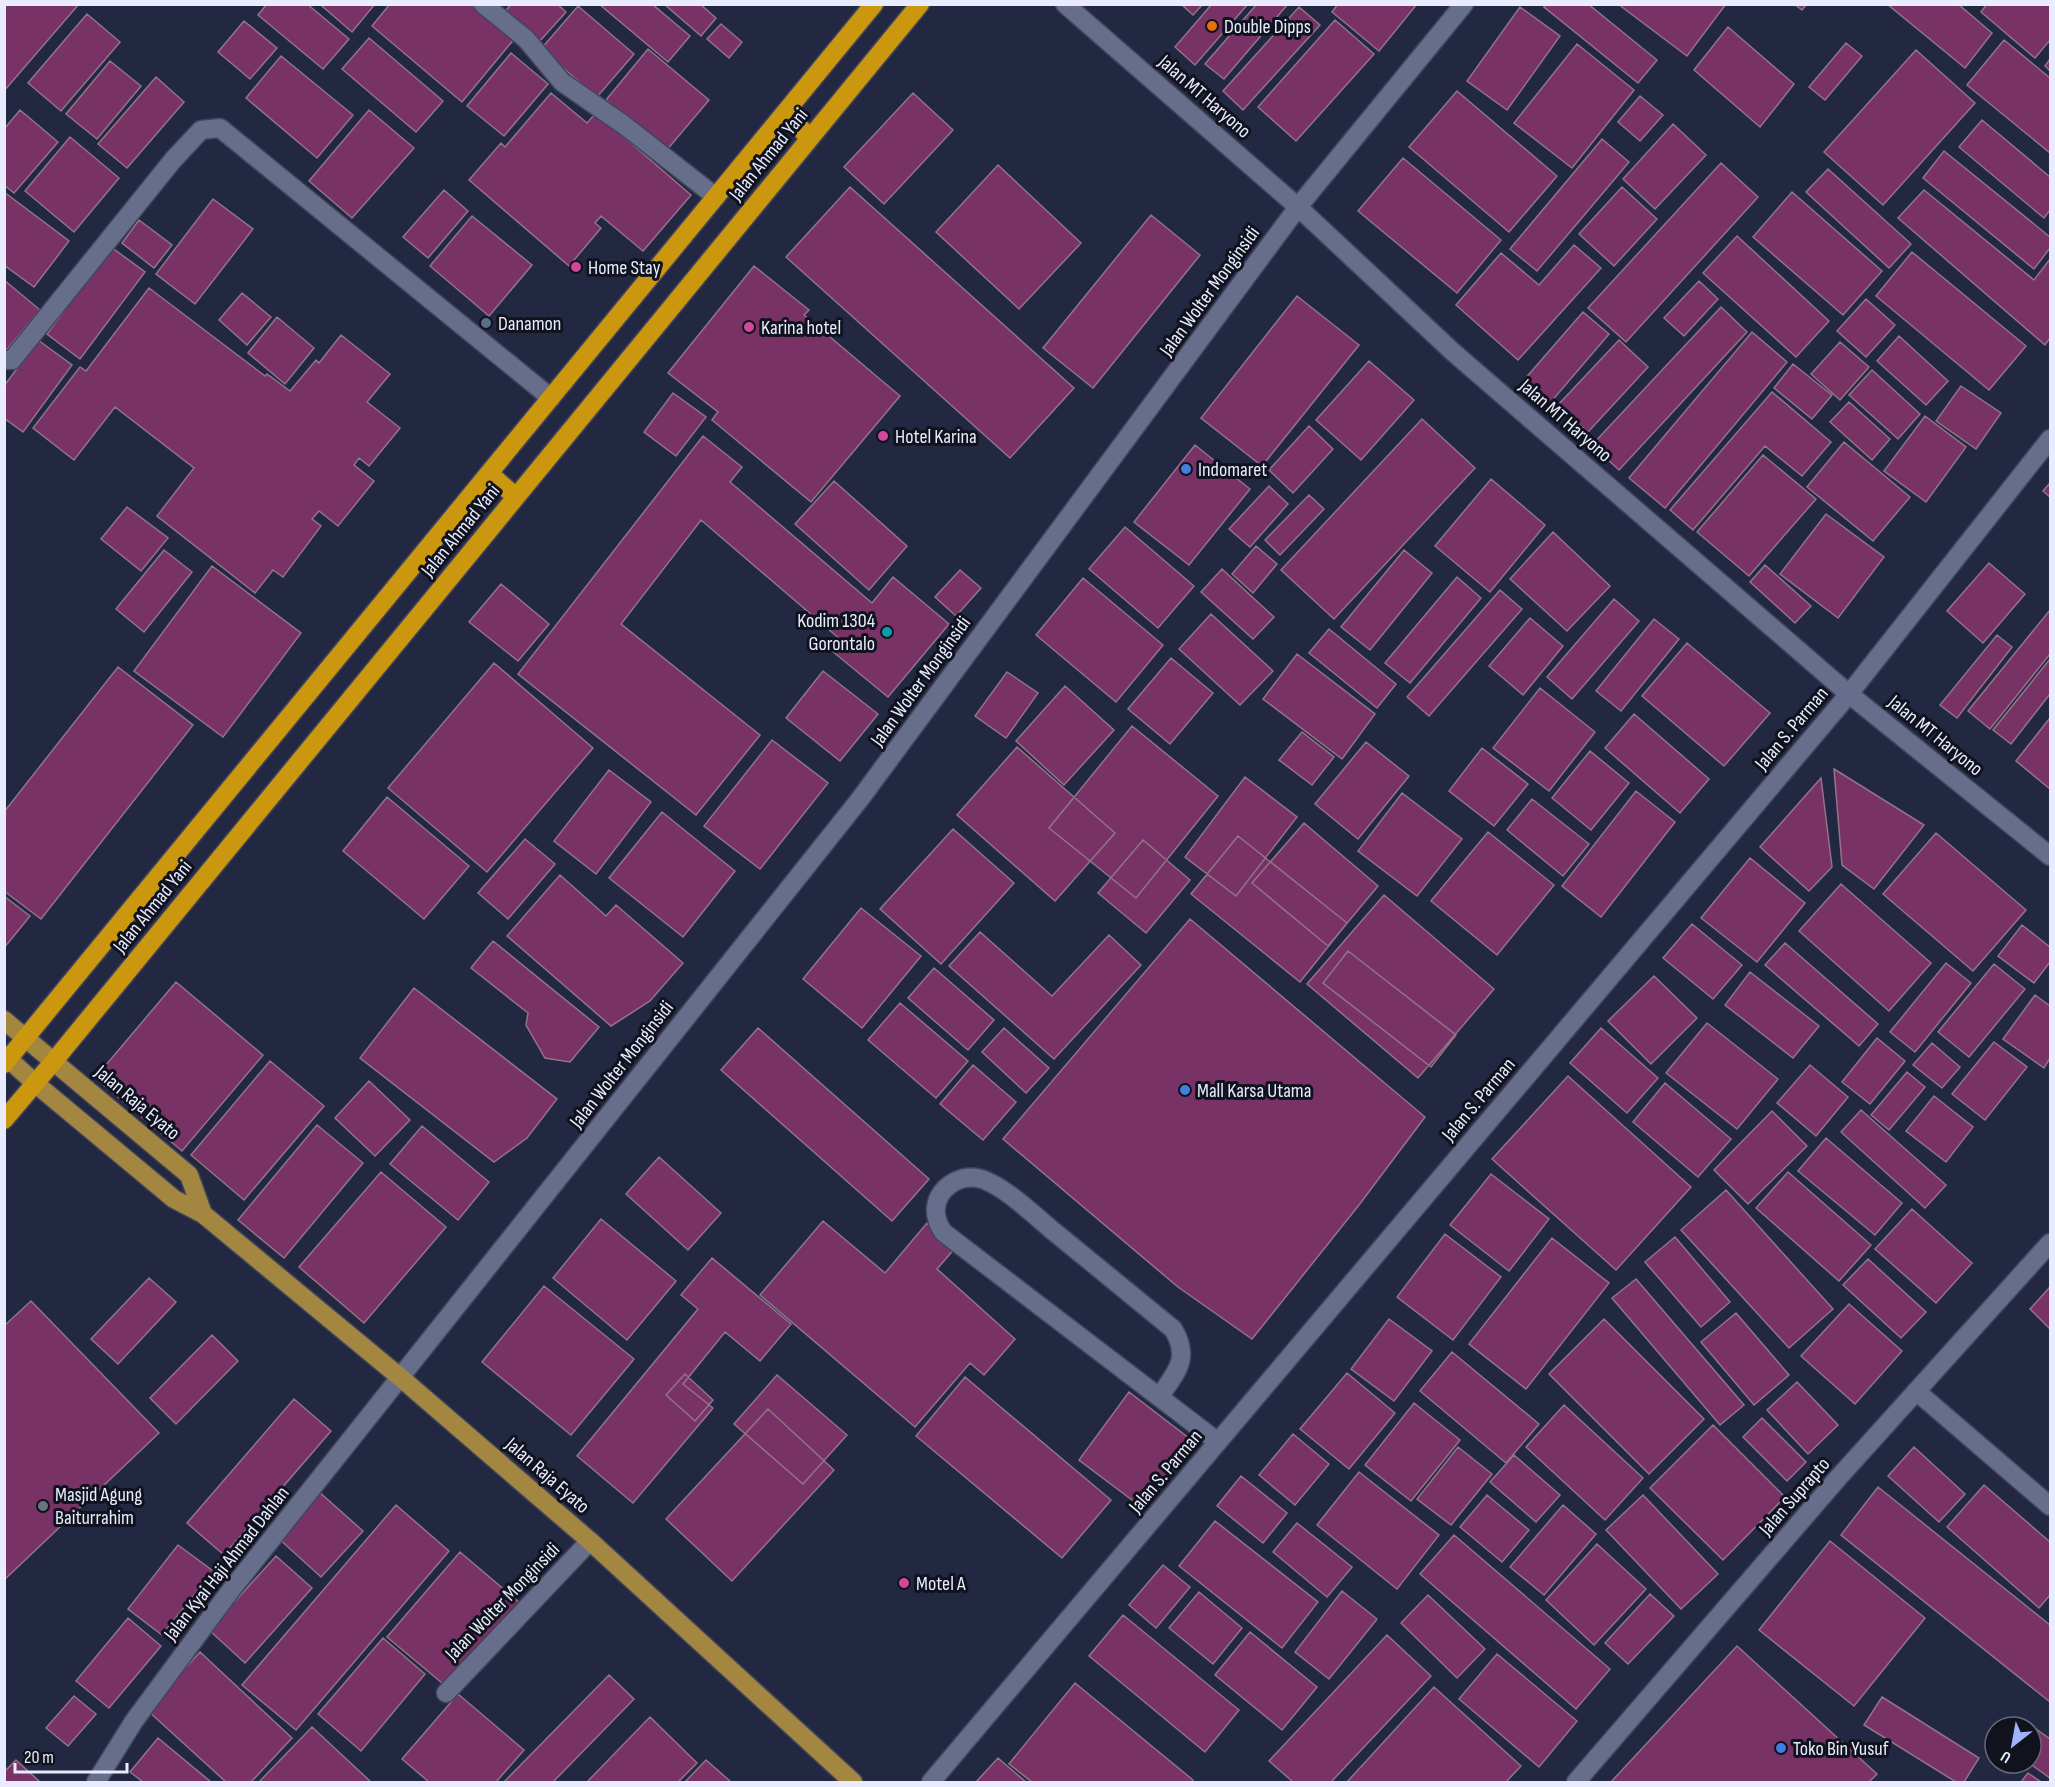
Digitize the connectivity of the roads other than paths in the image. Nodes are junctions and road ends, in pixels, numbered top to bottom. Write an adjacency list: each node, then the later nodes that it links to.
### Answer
1 (483, 4): 8 (street)
2 (874, 4): 6 (highway, Jalan Ahmad Yani)
3 (920, 4): 7 (highway, Jalan Ahmad Yani)
4 (1065, 4): 9 (street, Jalan MT Haryono)
5 (1464, 4): 9 (street, Jalan Wolter Monginsidi)
6 (787, 110): 7 (highway); 8 (highway, Jalan Ahmad Yani)
7 (810, 139): 14 (highway, Jalan Ahmad Yani)
8 (716, 197): 11 (highway, Jalan Ahmad Yani)
9 (1298, 207): 15 (street, Jalan MT Haryono); 25 (street, Jalan Wolter Monginsidi)
10 (4, 360): 11 (street)
11 (551, 398): 13 (highway, Jalan Ahmad Yani)
12 (2050, 439): 15 (street, Jalan S. Parman)
13 (490, 474): 14 (highway); 18 (highway, Jalan Ahmad Yani)
14 (516, 497): 20 (highway, Jalan Ahmad Yani)
15 (1849, 694): 16 (street, Jalan MT Haryono); 28 (street, Jalan S. Parman)
16 (2050, 856)
17 (4, 1020): 18 (main road, Jalan Raja Eyato)
18 (26, 1038): 19 (highway, Jalan Ahmad Yani); 20 (main road, Jalan Raja Eyato)
19 (6, 1059): 21 (main road, Jalan Raja Eyato)
20 (54, 1061): 21 (highway, Jalan Ahmad Yani); 23 (main road, Jalan Raja Eyato)
21 (36, 1084): 22 (highway, Jalan Ahmad Yani); 23 (main road, Jalan Raja Eyato)
22 (4, 1119)
23 (203, 1214): 25 (main road, Jalan Raja Eyato)
24 (2050, 1243): 26 (street, Jalan Suprapto)
25 (401, 1378): 30 (main road, Jalan Raja Eyato); 32 (street, Jalan Kyai Haji Ahmad Dahlan)
26 (1917, 1391): 29 (street); 35 (street, Jalan Suprapto)
27 (1159, 1397): 27 (street); 28 (street)
28 (1218, 1442): 34 (street, Jalan S. Parman)
29 (2050, 1506)
30 (590, 1541): 31 (street, Jalan Wolter Monginsidi); 33 (main road, Jalan Raja Eyato)
31 (446, 1692)
32 (96, 1782)
33 (853, 1782)
34 (932, 1782)
35 (1576, 1782)

